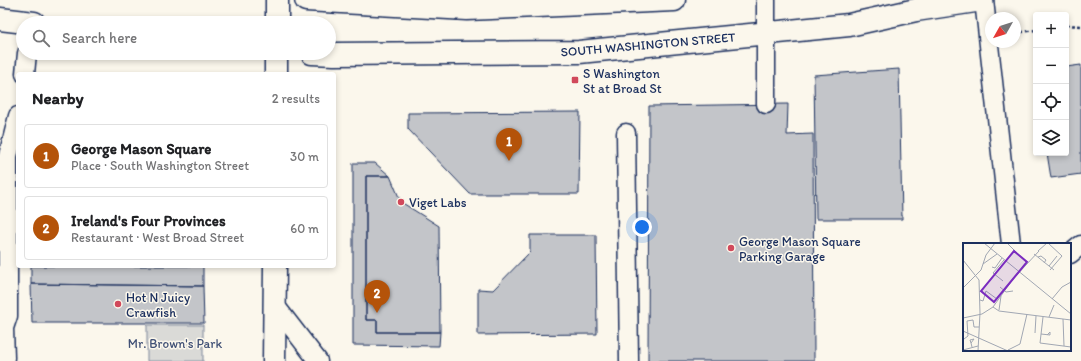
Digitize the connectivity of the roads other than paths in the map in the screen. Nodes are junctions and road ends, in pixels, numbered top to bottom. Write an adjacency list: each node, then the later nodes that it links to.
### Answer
1 (277, 0): 6 (main road)
2 (306, 0): 3 (main road)
3 (674, 0)
4 (766, 0): 9 (lane)
5 (983, 0): 9 (main road, SOUTH WASHINGTON STREET); 18 (lane)
6 (277, 16)
7 (0, 19): 8 (main road)
8 (16, 21)
9 (766, 34): 10 (main road, SOUTH WASHINGTON STREET); 15 (lane)
10 (336, 54)
11 (26, 60): 13 (lane)
12 (276, 60): 14 (main road)
13 (25, 72)
14 (276, 72)
15 (766, 104)
16 (16, 124): 23 (lane)
17 (626, 133): 26 (lane)
18 (1011, 243)
19 (1081, 245): 20 (lane)
20 (1071, 253)
21 (275, 268): 22 (main road)
22 (274, 304): 24 (main road); 25 (lane)
23 (3, 361)
24 (274, 361)
25 (318, 361)
26 (629, 361)

